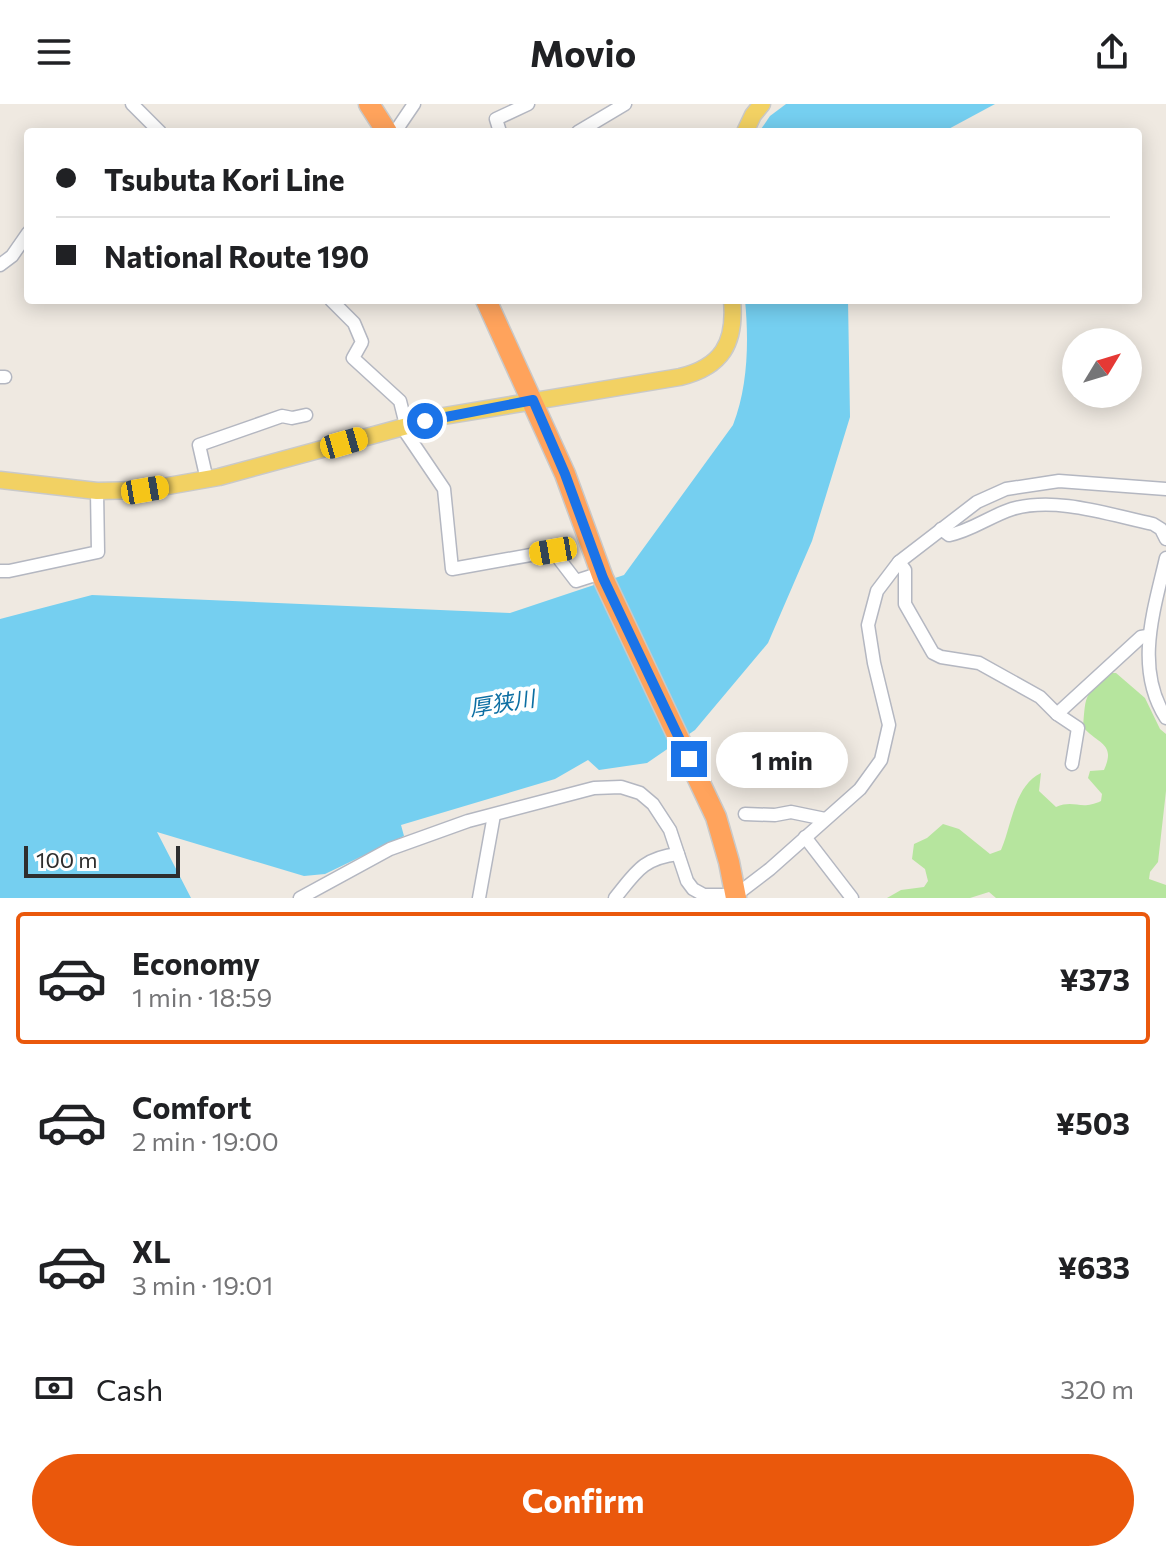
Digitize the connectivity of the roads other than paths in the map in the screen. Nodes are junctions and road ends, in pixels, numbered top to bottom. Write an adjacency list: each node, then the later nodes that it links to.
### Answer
1 (132, 104): 7 (street)
2 (369, 104): 8 (highway)
3 (414, 104): 9 (street)
4 (528, 104): 10 (street)
5 (625, 104): 11 (street)
6 (762, 104): 12 (main road)
7 (151, 128)
8 (384, 128)
9 (398, 128)
10 (499, 128)
11 (585, 128)
12 (747, 128)
13 (24, 239): 14 (street)
14 (0, 265)
15 (335, 304): 20 (street)
16 (488, 304): 18 (highway)
17 (732, 304): 18 (main road)
18 (533, 400): 20 (main road); 30 (highway)
19 (306, 415): 22 (street)
20 (404, 426): 22 (main road); 30 (street)
21 (0, 480): 24 (main road)
22 (207, 480): 24 (main road)
23 (1166, 489): 25 (street)
24 (97, 491): 29 (street)
25 (941, 529): 26 (street); 28 (street)
26 (1166, 539)
27 (1166, 558): 31 (street)
28 (899, 562): 33 (street); 39 (street)
29 (0, 571)
30 (602, 575): 43 (highway)
31 (1147, 636): 32 (street); 34 (street)
32 (1072, 700): 33 (street); 35 (street)
33 (1057, 714): 35 (street)
34 (1166, 718)
35 (1078, 728): 36 (street)
36 (1072, 764)
37 (745, 814): 39 (street)
38 (494, 815): 41 (street); 42 (street); 44 (street)
39 (825, 819): 40 (street)
40 (805, 837): 43 (street); 46 (street)
41 (678, 854): 43 (street); 45 (street)
42 (477, 897)
43 (736, 897)
44 (300, 898)
45 (615, 898)
46 (852, 898)

